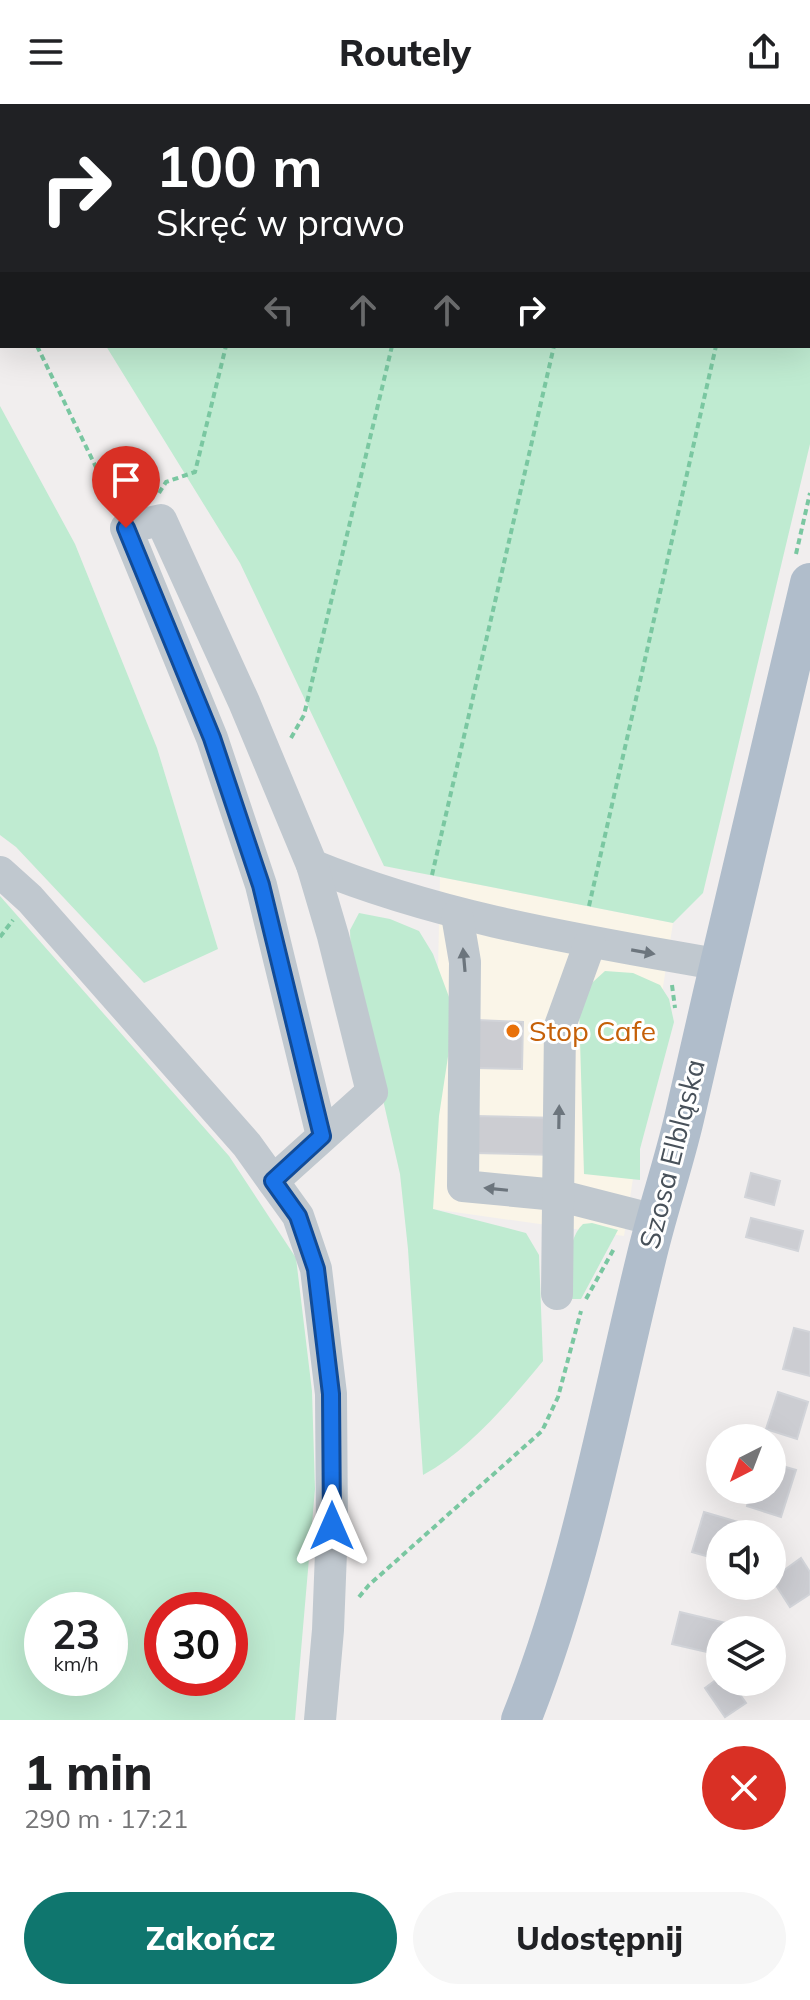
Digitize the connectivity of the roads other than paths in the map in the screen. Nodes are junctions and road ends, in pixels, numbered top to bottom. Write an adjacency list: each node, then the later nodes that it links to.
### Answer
1 (810, 583): 6 (main road, Szosa Elbląska)
2 (312, 865): 4 (street); 7 (street); 7 (street)
3 (0, 872): 8 (street)
4 (457, 915): 5 (street); 9 (street, one-way to 4)
5 (590, 943): 6 (street, one-way to 6); 9 (street, one-way to 5)
6 (721, 965): 10 (main road, Szosa Elbląska)
7 (322, 1136): 8 (street)
8 (273, 1181): 12 (street)
9 (557, 1195): 10 (street); 11 (street)
10 (640, 1216): 13 (main road, Szosa Elbląska)
11 (557, 1294)
12 (324, 1719)
13 (521, 1720)

